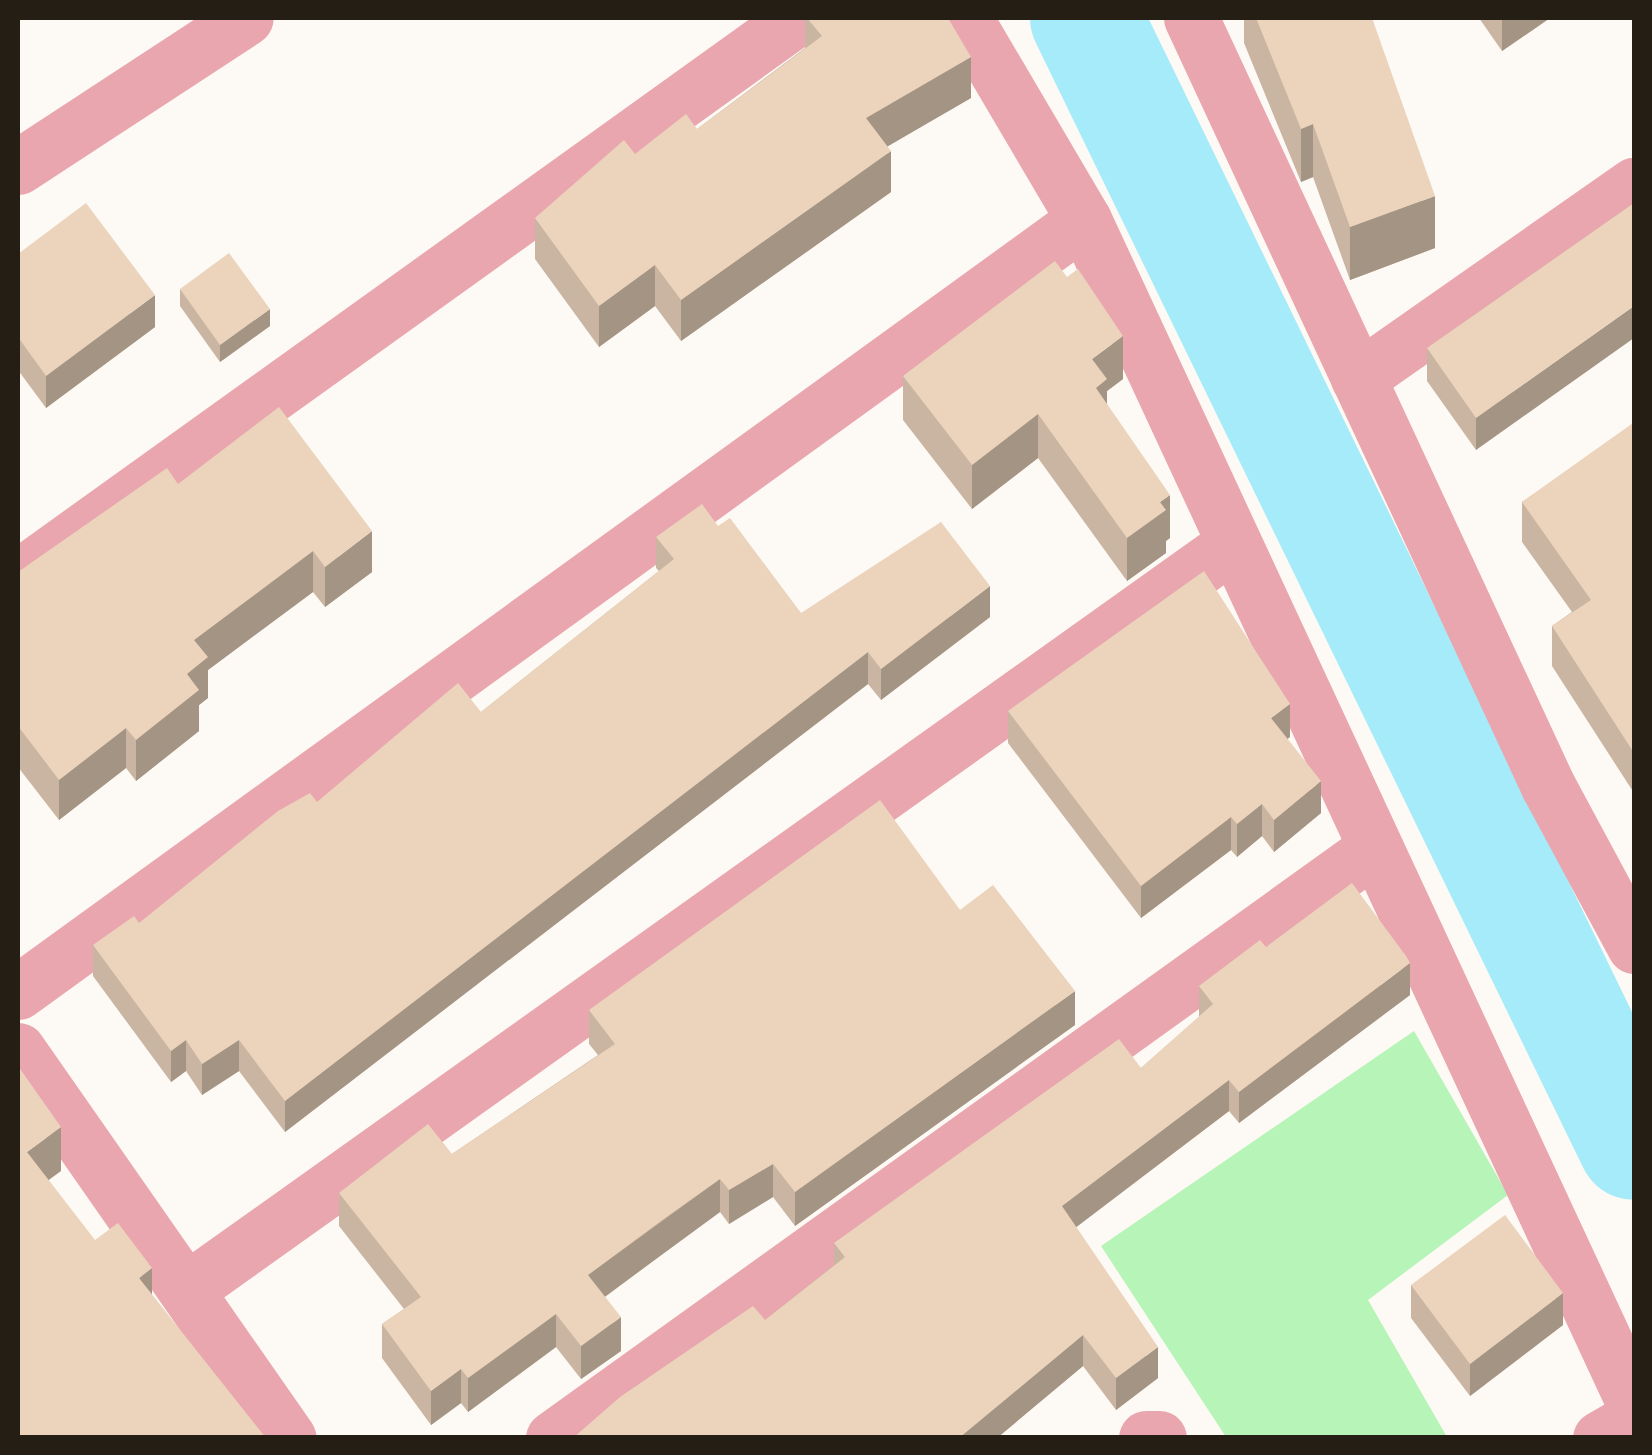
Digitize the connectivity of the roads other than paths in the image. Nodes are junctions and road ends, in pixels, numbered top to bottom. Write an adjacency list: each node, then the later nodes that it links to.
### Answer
1 (246, 18): 5 (street)
2 (797, 18): 10 (street)
3 (965, 18): 7 (street)
4 (1191, 18): 8 (street)
5 (18, 167)
6 (1634, 185): 8 (street)
7 (1084, 220): 9 (street); 13 (street)
8 (1358, 378): 12 (street)
9 (1232, 544): 11 (street); 15 (street)
10 (18, 578)
11 (1375, 848): 16 (street); 19 (street)
12 (1634, 946)
13 (18, 992)
14 (18, 1050): 15 (street)
15 (186, 1290): 18 (street)
16 (1634, 1404)
17 (1634, 1418): 22 (street)
18 (290, 1438)
19 (553, 1438)
20 (1146, 1438): 21 (street)
21 (1159, 1438)
22 (1600, 1438)

